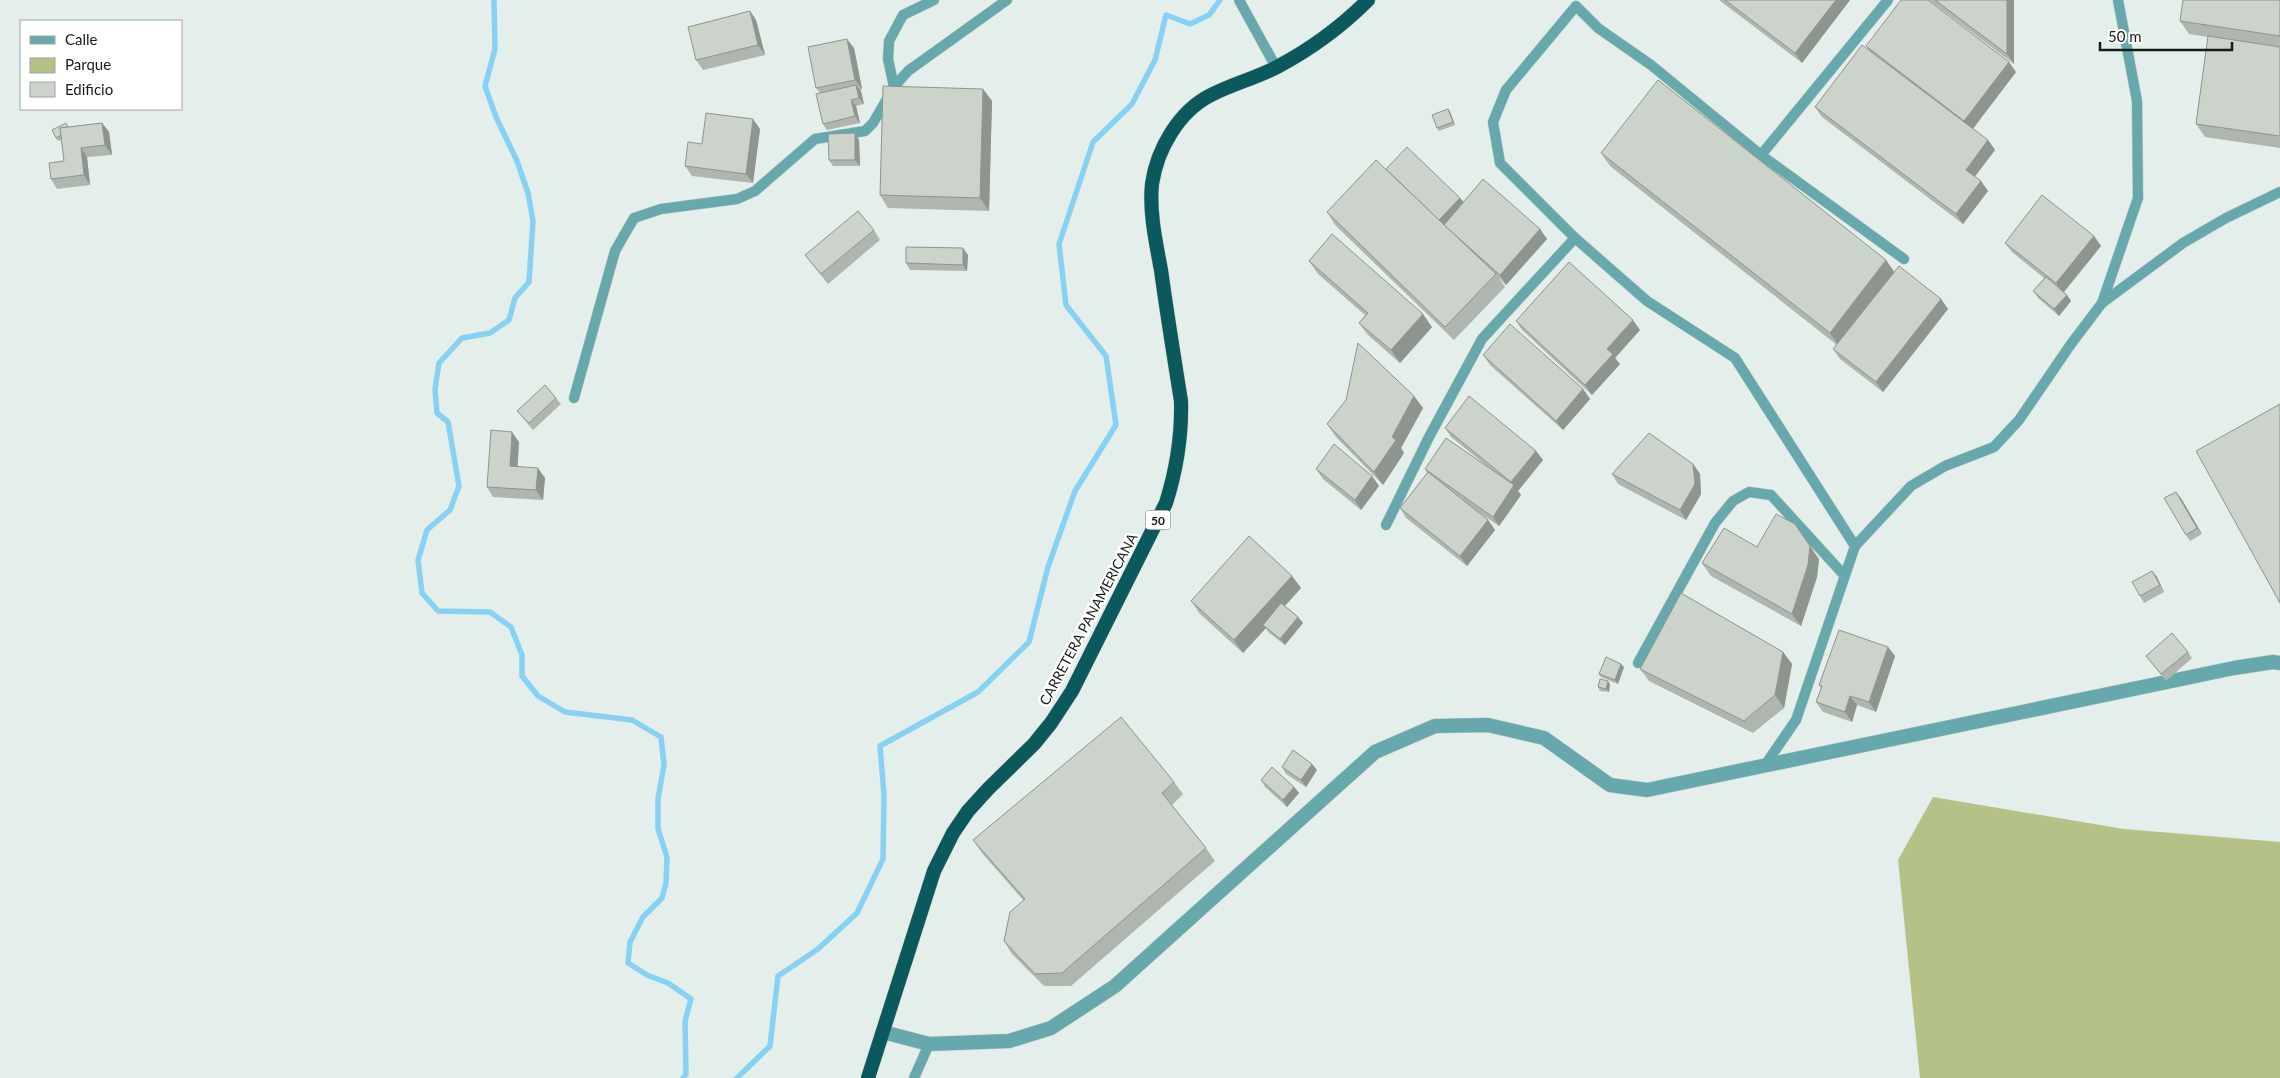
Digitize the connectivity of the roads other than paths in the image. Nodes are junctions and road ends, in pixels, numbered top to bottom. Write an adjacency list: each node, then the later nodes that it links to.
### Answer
1 (934, 0): 8 (lane)
2 (1007, 0): 8 (lane)
3 (1239, 0): 7 (lane)
4 (1368, 0): 7 (highway, CARRETERA PANAMERICANA / 50)
5 (1888, 0): 9 (lane)
6 (2118, 0): 13 (lane)
7 (1276, 68): 21 (highway, CARRETERA PANAMERICANA / 50)
8 (894, 87): 14 (lane)
9 (1761, 155): 11 (lane); 12 (lane)
10 (2280, 192): 13 (lane)
11 (1575, 238): 15 (lane); 16 (lane)
12 (1904, 259)
13 (2102, 303): 16 (lane)
14 (574, 398)
15 (1386, 525)
16 (1855, 546): 17 (lane)
17 (1844, 575): 19 (lane); 20 (lane)
18 (2278, 662): 20 (street)
19 (1638, 663)
20 (1765, 765): 22 (street)
21 (883, 1032): 22 (street); 23 (highway, CARRETERA PANAMERICANA / 50)
22 (928, 1044): 24 (lane)
23 (868, 1078)
24 (914, 1078)

